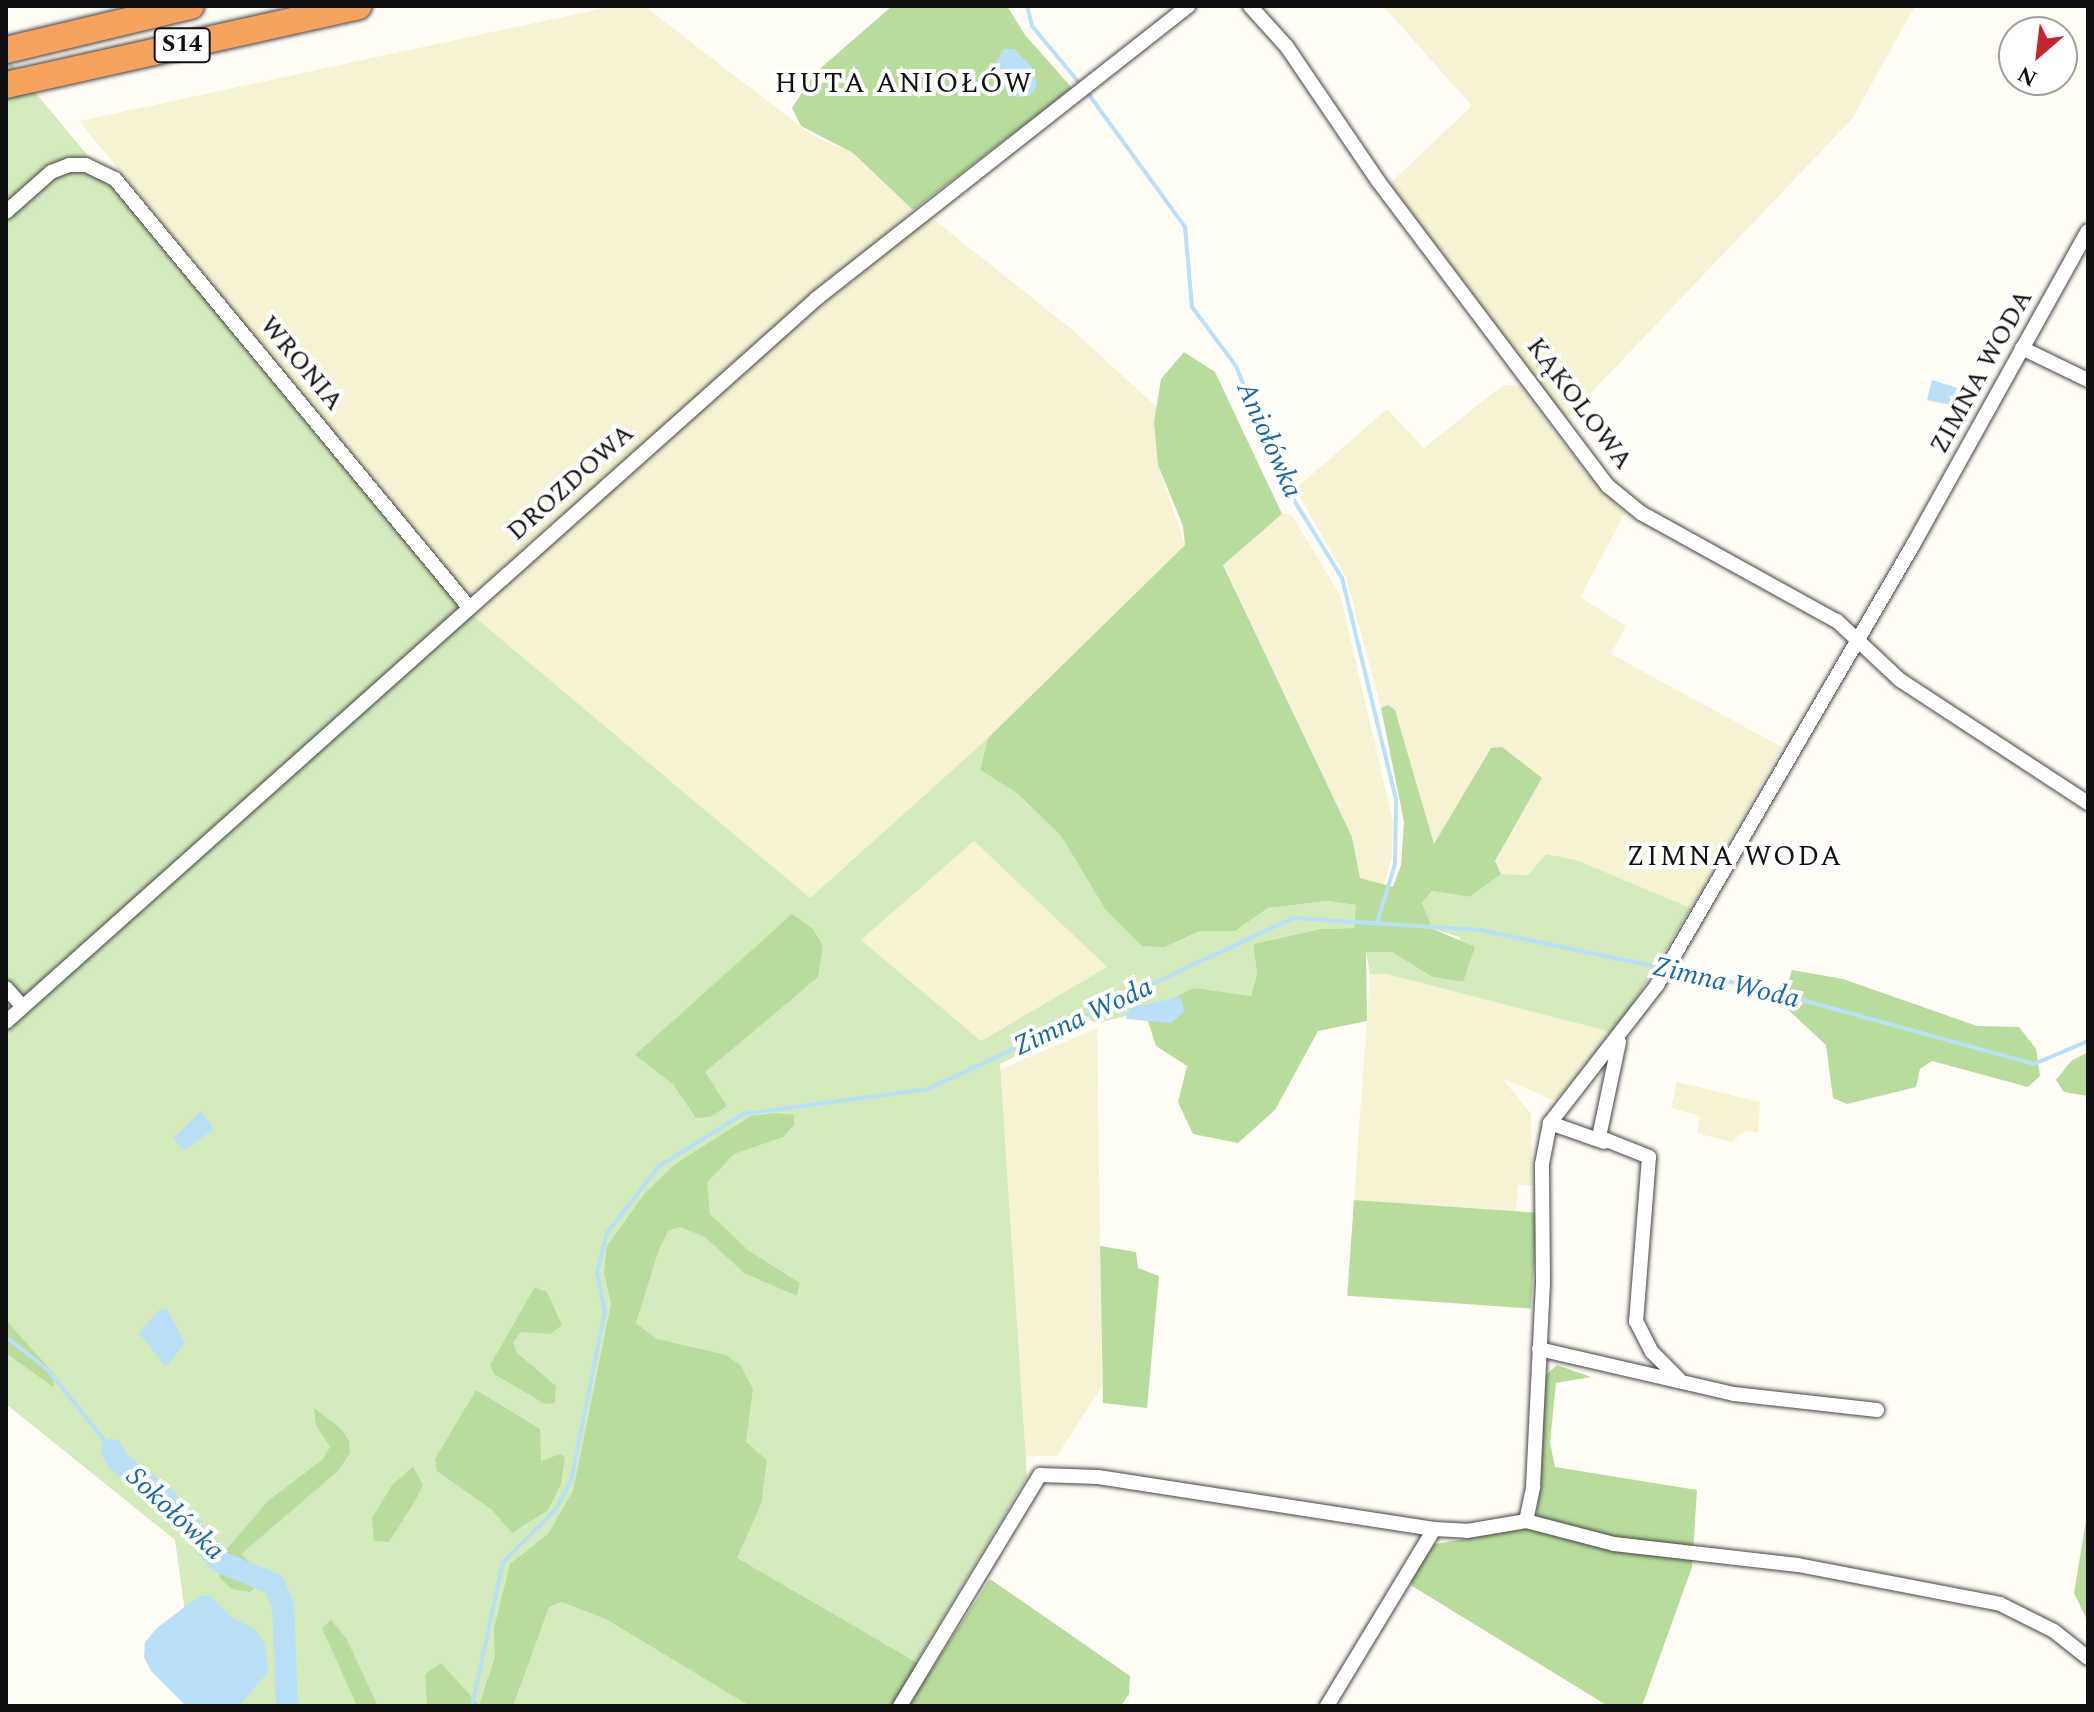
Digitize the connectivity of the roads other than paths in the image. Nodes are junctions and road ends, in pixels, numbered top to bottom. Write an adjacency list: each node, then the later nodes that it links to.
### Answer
1 (191, 6): 5 (highway, S14)
2 (358, 6): 6 (highway, S14)
3 (1188, 6): 11 (street, DROZDOWA)
4 (1250, 6): 12 (street, KĄKOLOWA)
5 (6, 50)
6 (6, 85)
7 (6, 212): 11 (street, WRONIA)
8 (2088, 231): 9 (street, ZIMNA WODA)
9 (2022, 348): 10 (street); 12 (street, ZIMNA WODA)
10 (2088, 380)
11 (468, 606): 15 (street, DROZDOWA)
12 (1857, 639): 13 (street, KĄKOLOWA); 17 (street, ZIMNA WODA)
13 (2088, 803)
14 (6, 988): 15 (street)
15 (22, 1006): 16 (street, DROZDOWA)
16 (6, 1022)
17 (1622, 1035): 18 (street, ZIMNA WODA); 19 (street)
18 (1550, 1123): 19 (street); 20 (street)
19 (1604, 1142): 21 (street)
20 (1539, 1349): 21 (street); 23 (street)
21 (1679, 1379): 22 (street)
22 (1877, 1410)
23 (1526, 1521): 24 (street); 25 (street)
24 (1434, 1529): 26 (street); 27 (street)
25 (2088, 1658)
26 (900, 1706)
27 (1327, 1706)

